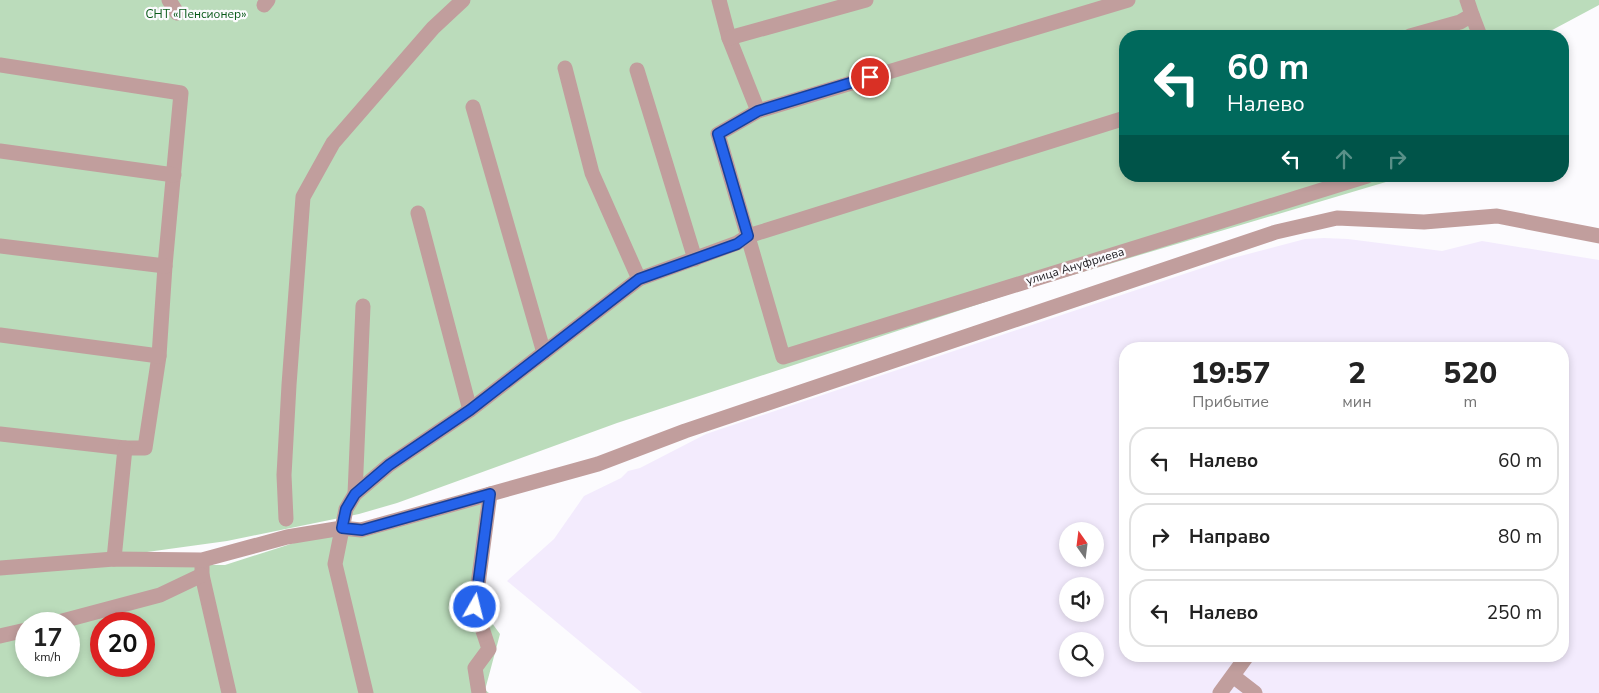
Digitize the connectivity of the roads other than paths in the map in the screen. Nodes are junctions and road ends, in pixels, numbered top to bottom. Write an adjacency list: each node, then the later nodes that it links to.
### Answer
1 (169, 0): 7 (street)
2 (463, 0): 37 (street)
3 (719, 0): 11 (street)
4 (866, 0): 11 (street)
5 (1128, 0): 16 (street)
6 (1467, 0): 8 (street)
7 (177, 14)
8 (1472, 15): 9 (street); 10 (street)
9 (1431, 30)
10 (1478, 30)
11 (729, 38): 16 (street)
12 (0, 65): 19 (street)
13 (565, 68): 27 (street)
14 (637, 70): 25 (street)
15 (473, 107): 30 (street)
16 (758, 111): 22 (street)
17 (1119, 120): 22 (street)
18 (0, 151): 19 (street)
19 (174, 175): 26 (street)
20 (1348, 182): 22 (street, улица Ануфриева)
21 (418, 213): 32 (street)
22 (748, 236): 25 (street)
23 (1599, 236): 36 (street)
24 (0, 246): 26 (street)
25 (695, 258): 27 (street)
26 (165, 266): 31 (street)
27 (639, 279): 30 (street)
28 (363, 306): 35 (street)
29 (0, 335): 31 (street)
30 (544, 353): 32 (street)
31 (159, 356): 34 (street)
32 (470, 410): 35 (street)
33 (0, 434): 34 (street)
34 (125, 448): 39 (street)
35 (355, 494): 38 (street)
36 (490, 494): 38 (street); 50 (street)
37 (286, 519)
38 (342, 528): 40 (street); 49 (street)
39 (114, 559): 40 (street); 41 (street)
40 (202, 560): 42 (street)
41 (0, 568)
42 (202, 575): 43 (street); 48 (street)
43 (80, 616)
44 (15, 633): 45 (street)
45 (0, 636)
46 (1243, 662): 47 (street)
47 (1233, 676): 51 (street); 52 (street)
48 (229, 693)
49 (366, 693)
50 (479, 693)
51 (1220, 693)
52 (1255, 693)

